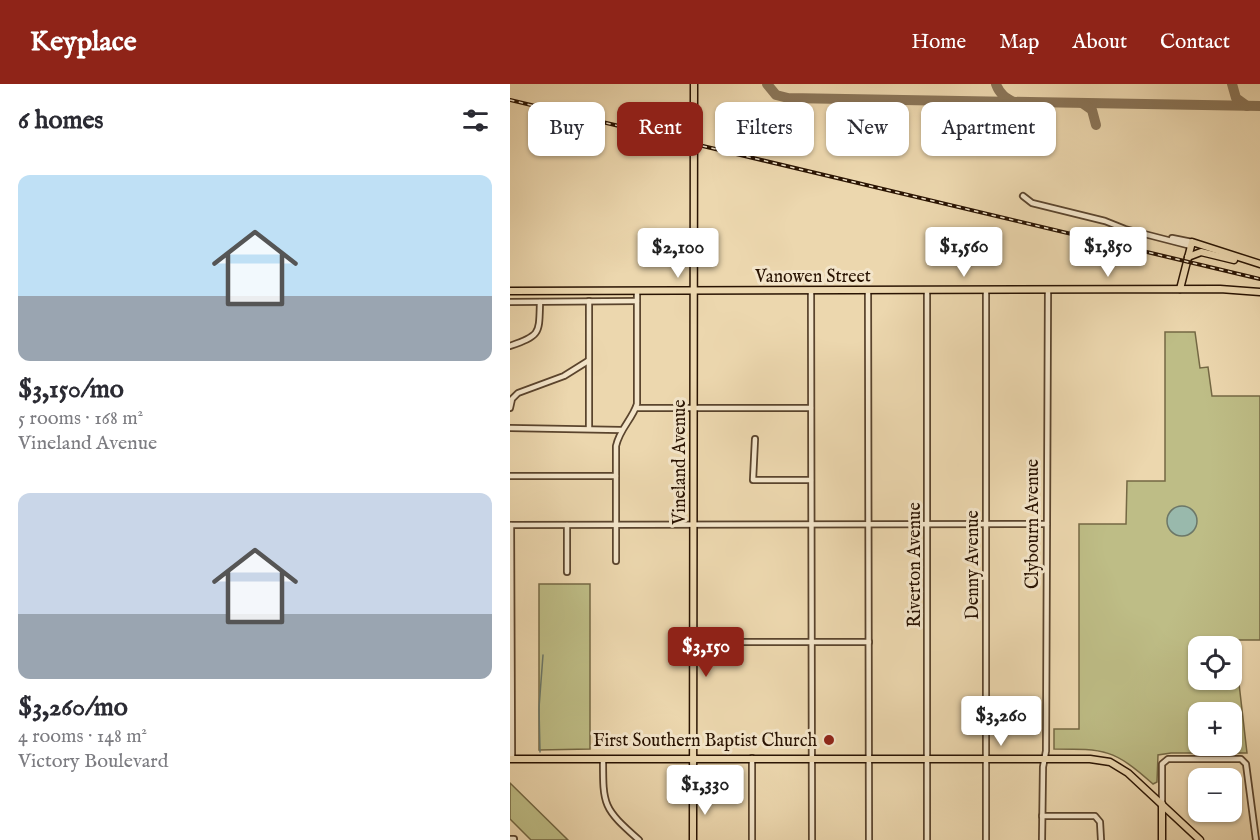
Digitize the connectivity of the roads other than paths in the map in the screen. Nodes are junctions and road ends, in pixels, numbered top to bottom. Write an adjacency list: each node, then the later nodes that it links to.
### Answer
1 (694, 84): 15 (main road, Vineland Avenue)
2 (1023, 196): 3 (street)
3 (1192, 244): 4 (main road); 5 (main road); 6 (main road)
4 (1188, 257): 5 (main road); 8 (main road)
5 (1234, 260): 6 (main road)
6 (1250, 262): 7 (main road)
7 (1260, 264)
8 (1180, 289): 12 (main road, Vanowen Street); 17 (main road, Vanowen Street)
9 (811, 290): 15 (main road, Vanowen Street); 16 (main road, Vanowen Street); 27 (street)
10 (927, 290): 11 (main road, Vanowen Street); 16 (main road, Vanowen Street); 36 (street, Riverton Avenue)
11 (986, 290): 12 (main road, Vanowen Street); 37 (street, Denny Avenue)
12 (1048, 290): 38 (street, Clybourn Avenue)
13 (510, 291): 14 (main road, Vanowen Street)
14 (637, 291): 15 (main road, Vanowen Street); 19 (street)
15 (694, 291): 26 (main road, Vineland Avenue)
16 (868, 291): 43 (street)
17 (1260, 292)
18 (589, 301): 19 (street); 21 (street); 23 (street)
19 (637, 301): 25 (street)
20 (510, 302): 21 (street)
21 (540, 302): 22 (street)
22 (510, 346)
23 (588, 361): 24 (street); 29 (street)
24 (510, 408)
25 (636, 408): 26 (street); 30 (street)
26 (694, 408): 27 (street); 42 (main road, Vineland Avenue)
27 (811, 408): 34 (street)
28 (510, 428): 29 (street)
29 (589, 428): 30 (street)
30 (621, 430): 33 (street)
31 (755, 439): 34 (street)
32 (510, 476): 33 (street)
33 (616, 476): 41 (street)
34 (811, 480): 35 (street)
35 (811, 524): 42 (street); 43 (street); 47 (street)
36 (928, 524): 37 (street); 43 (street); 55 (street, Riverton Avenue)
37 (986, 524): 38 (street); 56 (street, Denny Avenue)
38 (1047, 524): 57 (street, Clybourn Avenue)
39 (511, 525): 40 (street); 52 (street)
40 (567, 525): 41 (street); 45 (street)
41 (615, 525): 42 (street); 44 (street)
42 (693, 525): 46 (main road, Vineland Avenue)
43 (868, 525): 48 (street)
44 (615, 561)
45 (567, 572)
46 (693, 642): 47 (street); 49 (main road, Vineland Avenue)
47 (811, 642): 48 (street); 51 (street)
48 (869, 642): 54 (street)
49 (693, 758): 50 (main road); 53 (main road); 63 (main road, Vineland Avenue)
50 (752, 758): 51 (main road); 64 (street)
51 (811, 758): 54 (main road); 65 (street)
52 (511, 759): 53 (main road)
53 (603, 759): 62 (street)
54 (869, 759): 55 (main road); 66 (street)
55 (927, 759): 56 (main road); 67 (street, Riverton Avenue)
56 (986, 759): 57 (main road); 68 (street, Denny Avenue)
57 (1045, 759): 58 (main road); 59 (street, Clybourn Avenue)
58 (1162, 804): 60 (main road); 61 (main road); 73 (street)
59 (1042, 816): 69 (street, Clybourn Avenue); 70 (street)
60 (1177, 819): 61 (main road); 72 (main road)
61 (1162, 824): 71 (main road)
62 (639, 840)
63 (693, 840)
64 (752, 840)
65 (812, 840)
66 (869, 840)
67 (927, 840)
68 (986, 840)
69 (1042, 840)
70 (1101, 840)
71 (1162, 840)
72 (1200, 840)
73 (1256, 840)

